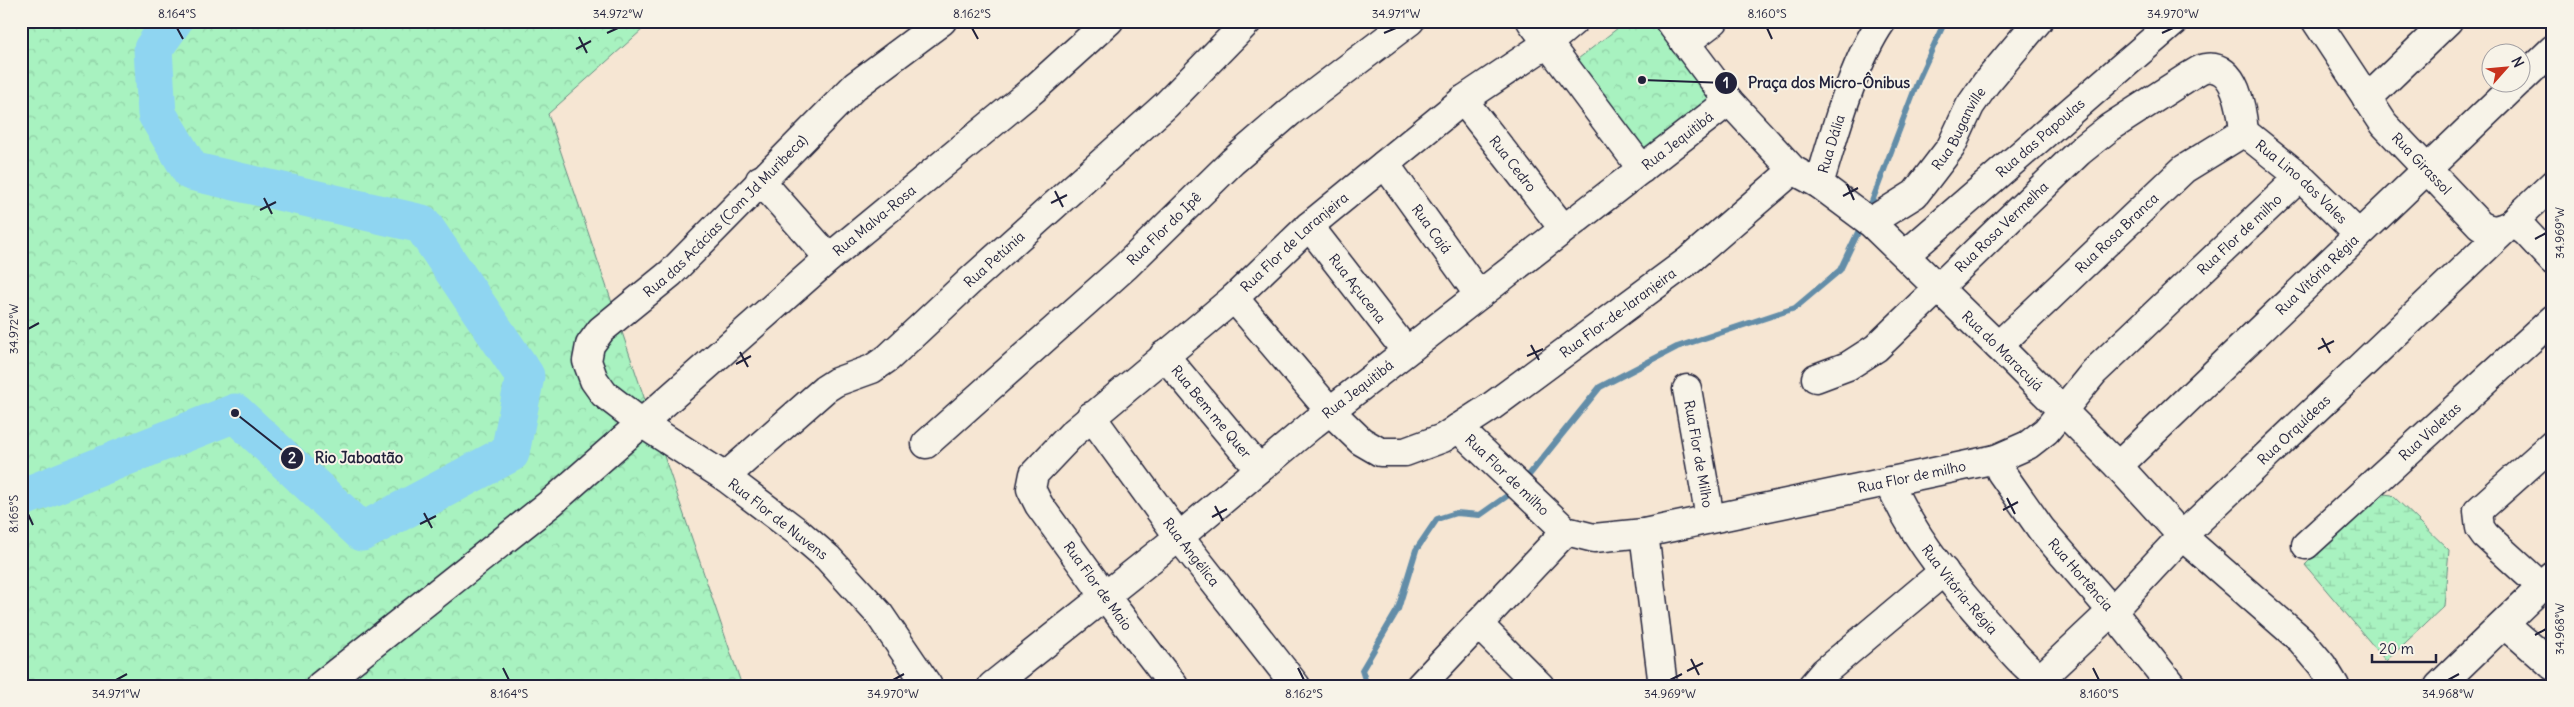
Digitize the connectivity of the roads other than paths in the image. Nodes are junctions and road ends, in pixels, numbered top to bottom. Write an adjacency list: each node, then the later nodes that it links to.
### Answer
1 (942, 21): 28 (street, Rua das Acácias (Com Jd Muribeca))
2 (1109, 21): 37 (street, Rua Malva-Rosa)
3 (1248, 21): 58 (street, Rua Petúnia)
4 (1410, 21): 53 (street, Rua Flor do Ipê)
5 (1531, 21): 14 (street)
6 (1574, 21): 14 (street, Rua Flor de Laranjeira)
7 (1669, 21): 15 (street, Rua do Maracujá)
8 (1714, 21): 15 (street)
9 (1882, 21): 29 (street, Rua Dália)
10 (2038, 21): 31 (street, Rua Buganville)
11 (2175, 21): 36 (street, Rua das Papoulas)
12 (2448, 21): 19 (street)
13 (2318, 22): 19 (street, Rua Girassol)
14 (1548, 43): 20 (street, Rua Flor de Laranjeira); 24 (street)
15 (1685, 43): 21 (street, Rua do Maracujá)
16 (2553, 49): 17 (street)
17 (2532, 69)
18 (2508, 92): 25 (street, Rua Vitória Régia)
19 (2367, 99): 25 (street, Rua Girassol)
20 (1463, 100): 23 (street, Rua Flor de Laranjeira); 34 (street, Rua Cedro)
21 (1729, 101): 24 (street, Rua Jequitibá); 26 (street, Rua do Maracujá)
22 (2244, 132): 27 (street, Rua Lino dos Vales); 39 (street, Rua Rosa Vermelha); 43 (street, Rua Rosa Branca)
23 (1384, 164): 33 (street, Rua Flor de Laranjeira); 40 (street, Rua Cajá)
24 (1642, 168): 34 (street, Rua Jequitibá)
25 (2427, 169): 32 (street, Rua Girassol); 35 (street, Rua Vitória Régia)
26 (1793, 170): 29 (street, Rua do Maracujá); 52 (street, Rua Flor-de-laranjeira)
27 (2300, 177): 35 (street, Rua Lino dos Vales); 49 (street, Rua Flor de milho)
28 (760, 180): 37 (street); 51 (street, Rua das Acácias (Com Jd Muribeca))
29 (1819, 184): 31 (street, Rua do Maracujá)
30 (2553, 184): 32 (street, Rua Orquídeas)
31 (1866, 218): 36 (street, Rua do Maracujá)
32 (2514, 223): 38 (street); 64 (street, Rua Orquídeas)
33 (1309, 226): 41 (street, Rua Flor de Laranjeira); 44 (street, Rua Açucena)
34 (1563, 228): 40 (street, Rua Jequitibá)
35 (2358, 234): 56 (street, Rua Vitória Régia)
36 (1905, 255): 39 (street, Rua do Maracujá)
37 (829, 258): 51 (street, Rua Malva-Rosa)
38 (2553, 261)
39 (1938, 287): 43 (street, Rua do Maracujá); 46 (street, Rua Rosa Vermelha)
40 (1479, 295): 44 (street, Rua Jequitibá)
41 (1234, 298): 45 (street, Rua Flor de Laranjeira); 48 (street, Rua Flor-de-laranjeira)
42 (2553, 319): 66 (street, Rua Violetas)
43 (1998, 346): 49 (street, Rua do Maracujá)
44 (1406, 351): 48 (street, Rua Jequitibá)
45 (1164, 355): 50 (street, Rua Flor de Laranjeira); 57 (street, Rua Bem me Quer)
46 (1816, 378)
47 (1687, 389): 61 (street, Rua Flor de Milho)
48 (1330, 411): 52 (street, Rua Flor-de-laranjeira); 57 (street, Rua Jequitibá)
49 (2062, 411): 55 (street, Rua Flor de milho); 56 (street, Rua do Maracujá)
50 (1091, 416): 60 (street, Rua Flor de Laranjeira); 65 (street, Rua Angélica)
51 (643, 424): 58 (street, Rua Flor de Nuvens); 76 (street, Rua Malva-Rosa)
52 (1458, 428): 62 (street, Rua Flor de milho)
53 (926, 444)
54 (2553, 444): 68 (street)
55 (1996, 459): 59 (street, Rua Flor de milho); 70 (street, Rua Hortência)
56 (2118, 466): 64 (street, Rua do Maracujá)
57 (1259, 469): 65 (street, Rua Jequitibá)
58 (725, 477): 77 (street, Rua Flor de Nuvens)
59 (1890, 481): 61 (street, Rua Flor de milho); 67 (street, Rua Vitória-Régia)
60 (1031, 483): 69 (street, Rua Flor de Maio)
61 (1710, 518): 63 (street, Rua Flor de milho)
62 (1566, 531): 63 (street, Rua Flor de milho); 71 (street)
63 (1644, 533): 83 (street)
64 (2182, 536): 70 (street, Rua Orquídeas); 86 (street, Rua do Maracujá)
65 (1179, 537): 69 (street, Rua Jequitibá); 80 (street, Rua Angélica)
66 (2306, 545)
67 (1944, 571): 74 (street, Rua Vitória-Régia); 84 (street)
68 (2547, 581): 72 (street)
69 (1104, 596): 78 (street, Rua Jequitibá); 79 (street, Rua Flor de Maio)
70 (2112, 611): 74 (street, Rua Orquídeas); 85 (street, Rua Hortência)
71 (1478, 624): 81 (street); 82 (street)
72 (2505, 624): 73 (street); 75 (street)
73 (2549, 657)
74 (2043, 682)
75 (2442, 685)
76 (320, 686)
77 (928, 686)
78 (992, 686)
79 (1174, 686)
80 (1296, 686)
81 (1420, 686)
82 (1540, 686)
83 (1663, 686)
84 (1812, 686)
85 (2172, 686)
86 (2335, 686)

